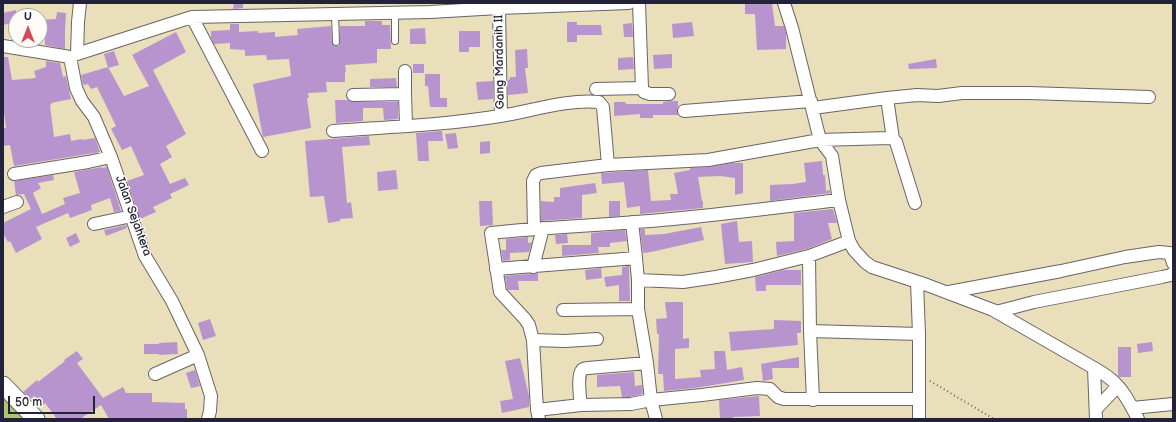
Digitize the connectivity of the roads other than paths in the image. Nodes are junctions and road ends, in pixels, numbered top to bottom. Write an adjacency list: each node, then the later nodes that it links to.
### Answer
1 (80, 3): 13 (street, Jalan Sejahtera)
2 (629, 3): 6 (street)
3 (639, 3): 15 (street)
4 (784, 3): 22 (street)
5 (473, 6): 6 (street); 7 (street)
6 (499, 8): 24 (street, Gang Mardanih II)
7 (395, 13): 8 (street); 10 (lane)
8 (335, 14): 9 (street); 11 (lane)
9 (192, 17): 13 (street); 29 (street)
10 (395, 41)
11 (336, 42)
12 (3, 46): 13 (street)
13 (73, 56): 30 (street, Jalan Sejahtera)
14 (405, 71): 17 (street)
15 (642, 88): 16 (street); 18 (street)
16 (596, 89)
17 (406, 94): 19 (street); 25 (street)
18 (669, 94)
19 (353, 95)
20 (1148, 97): 21 (street)
21 (887, 98): 22 (street); 28 (street)
22 (812, 105): 23 (street); 27 (street)
23 (684, 111)
24 (501, 116): 25 (street); 31 (street)
25 (406, 126): 26 (street)
26 (333, 131)
27 (820, 140): 28 (street); 31 (street); 33 (street)
28 (893, 140): 35 (street)
29 (262, 151)
30 (111, 157): 32 (street); 37 (street, Jalan Sejahtera)
31 (608, 166): 40 (street)
32 (14, 174)
33 (839, 200): 38 (street); 41 (street)
34 (17, 202): 36 (street)
35 (915, 203)
36 (3, 206)
37 (132, 216): 39 (street); 58 (street, Jalan Sejahtera)
38 (632, 222): 40 (street); 43 (street)
39 (94, 224)
40 (538, 228): 45 (street); 46 (street)
41 (849, 241): 42 (street); 49 (street)
42 (809, 256): 48 (street); 54 (street)
43 (636, 258): 45 (street); 48 (street)
44 (1173, 263): 50 (street)
45 (533, 267): 46 (street)
46 (496, 269): 57 (street)
47 (1173, 273): 53 (street)
48 (638, 280): 51 (street)
49 (917, 282): 50 (street); 55 (street)
50 (947, 292): 53 (street)
51 (638, 309): 52 (street); 59 (street)
52 (563, 310)
53 (996, 312): 60 (street)
54 (810, 331): 55 (street); 66 (street)
55 (919, 334): 64 (street)
56 (597, 339): 57 (street)
57 (533, 340): 70 (street)
58 (198, 355): 61 (street); 73 (street, Jalan Sejahtera)
59 (647, 363): 65 (street); 68 (street)
60 (1094, 368): 63 (street); 71 (street)
61 (155, 374)
62 (3, 385): 72 (main road)
63 (1118, 386): 69 (street); 71 (street)
64 (919, 399): 66 (street); 75 (street)
65 (651, 400): 66 (street); 68 (street); 74 (street)
66 (813, 400)
67 (1173, 404): 69 (street)
68 (581, 405): 70 (street)
69 (1132, 408): 76 (street)
70 (538, 414)
71 (1096, 414)
72 (36, 419)
73 (208, 419)
74 (656, 419)
75 (919, 419)
76 (1138, 419)

